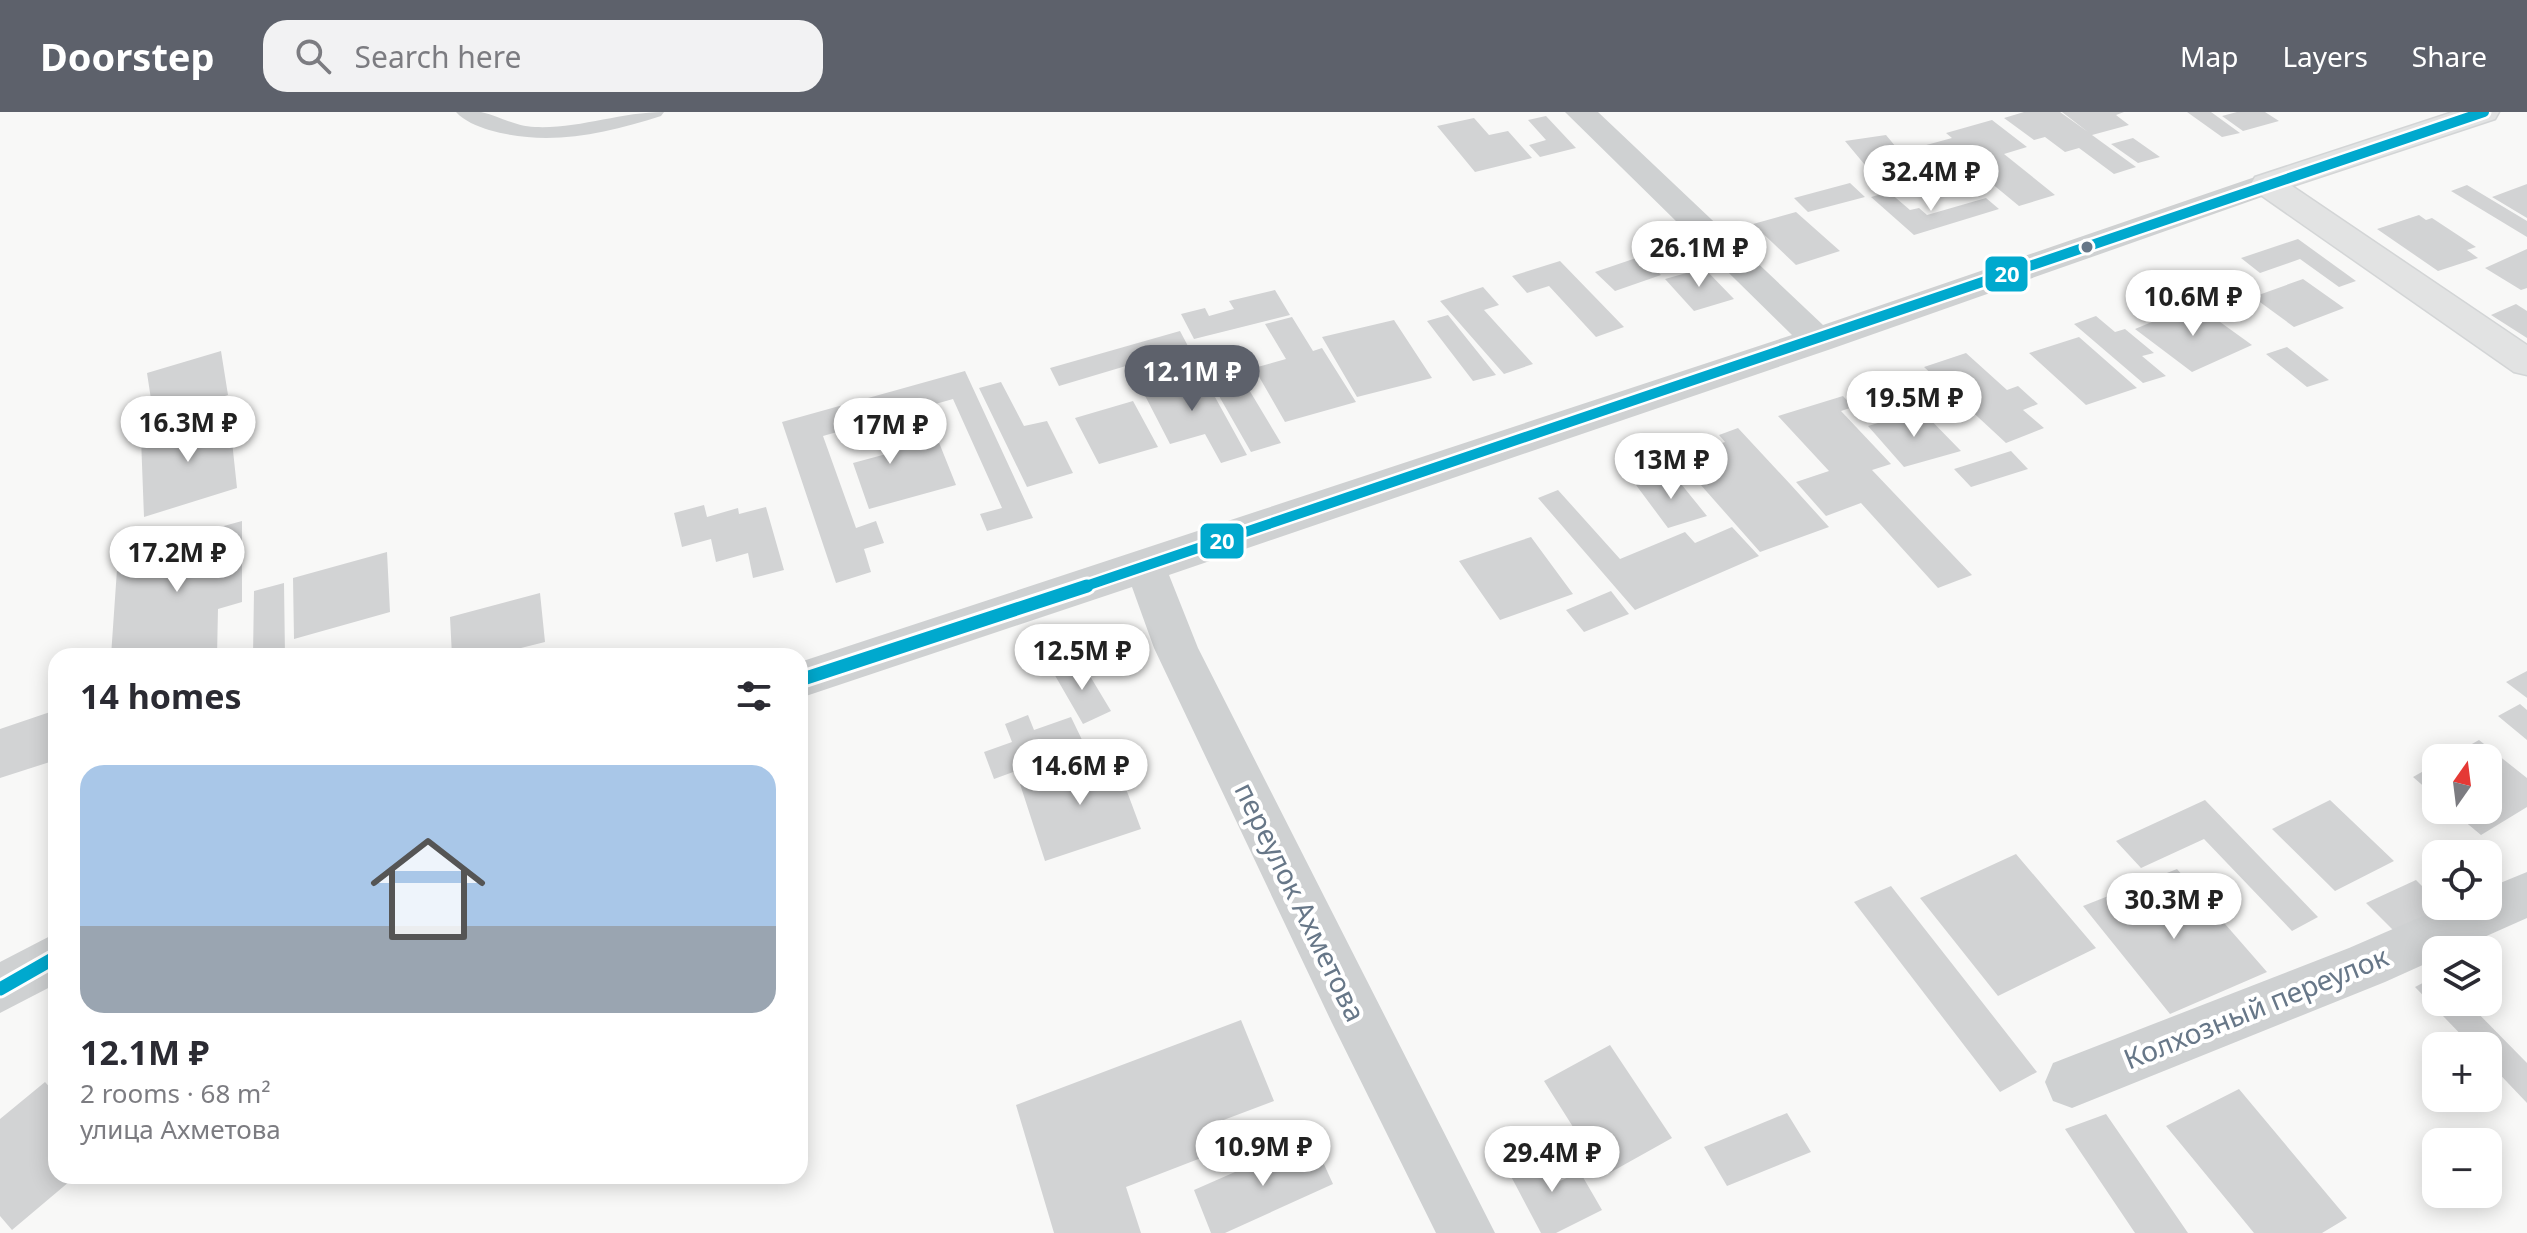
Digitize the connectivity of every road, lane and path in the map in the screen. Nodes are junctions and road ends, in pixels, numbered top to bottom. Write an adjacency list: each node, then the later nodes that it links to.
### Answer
1 (466, 112): 2 (lane)
2 (654, 112)
3 (1580, 112): 6 (street)
4 (2484, 112): 5 (street)
5 (2267, 184): 6 (street); 7 (street)
6 (1818, 340): 8 (street)
7 (2527, 363)
8 (1145, 567): 9 (street); 14 (street, переулок Ахметова)
9 (808, 677)
10 (2527, 894): 13 (street, Колхозный переулок)
11 (48, 962): 12 (street)
12 (0, 989)
13 (2072, 1082)
14 (1466, 1233)

